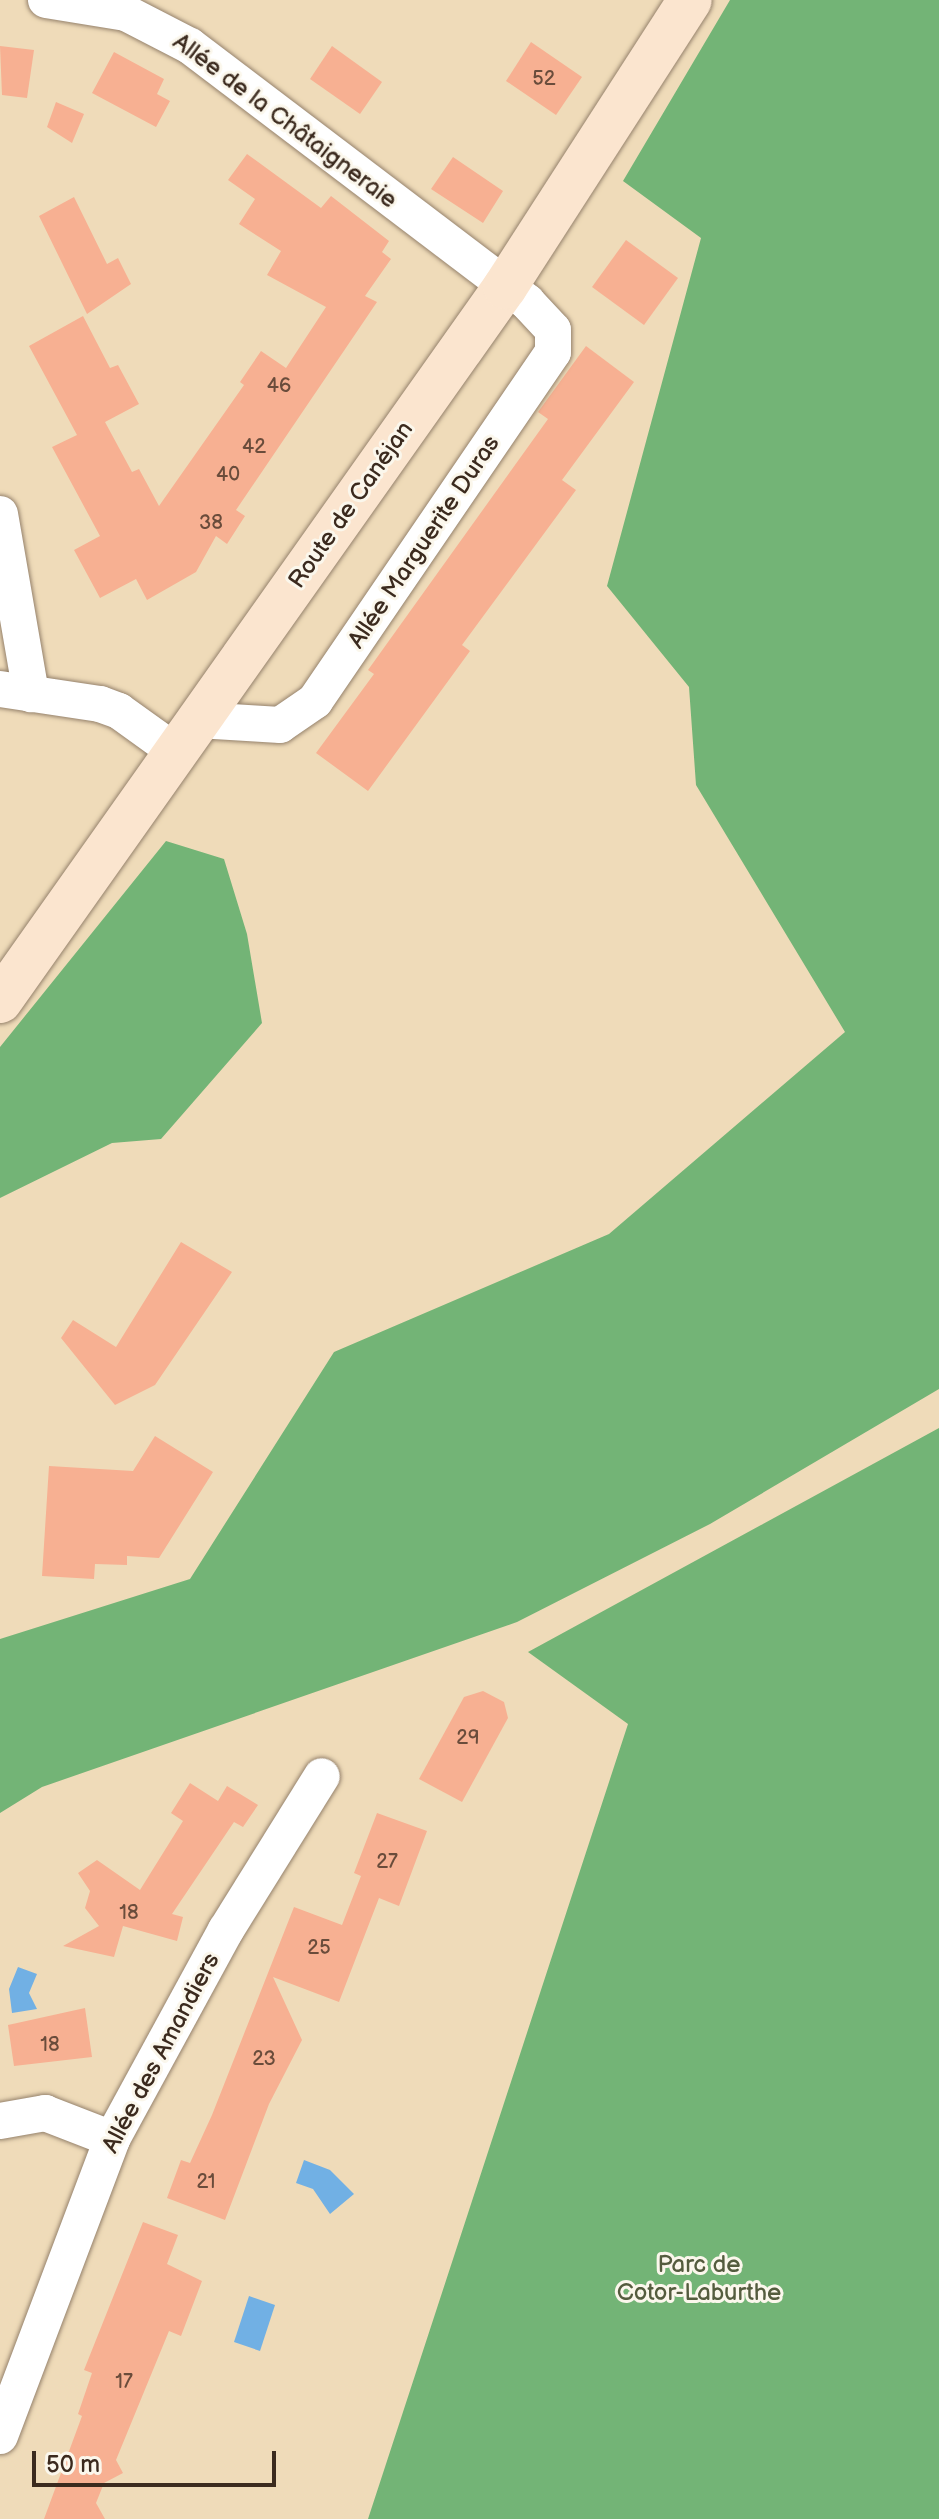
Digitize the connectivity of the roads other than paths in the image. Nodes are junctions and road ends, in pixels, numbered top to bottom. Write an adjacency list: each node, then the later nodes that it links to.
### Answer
1 (46, 0): 3 (street, Allée de la Châtaigneraie)
2 (690, 0): 3 (street, Route de Canéjan)
3 (505, 287): 6 (street, Route de Canéjan); 6 (street, Allée Marguerite Duras)
4 (0, 514): 5 (street)
5 (16, 691): 6 (street)
6 (187, 736): 7 (street, Route de Canéjan)
7 (0, 1001)
8 (322, 1776): 10 (street, Allée des Amandiers)
9 (0, 2121): 10 (street)
10 (112, 2139): 11 (street, Allée des Amandiers)
11 (0, 2436)

